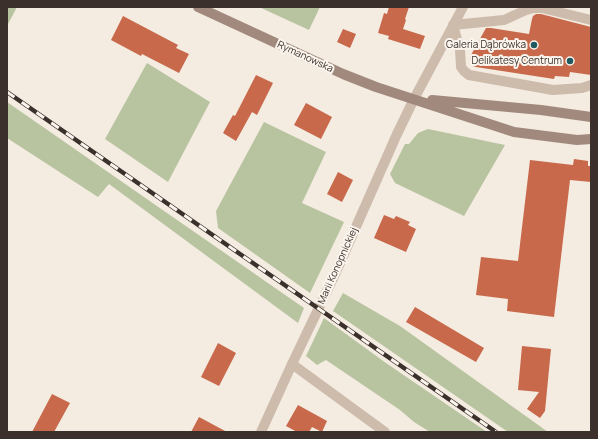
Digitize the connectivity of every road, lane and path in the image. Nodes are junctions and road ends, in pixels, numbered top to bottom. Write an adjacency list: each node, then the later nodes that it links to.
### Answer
1 (463, 7): 4 (street, Marii Konopnickiej)
2 (202, 8): 6 (main road, Rymanowska)
3 (591, 20): 4 (street)
4 (453, 25): 5 (street); 6 (street, Marii Konopnickiej)
5 (591, 85)
6 (414, 98): 7 (main road, Rymanowska); 8 (main road, Rymanowska); 9 (street, Marii Konopnickiej)
7 (591, 117)
8 (591, 140)
9 (292, 364): 10 (street, Marii Konopnickiej); 11 (street)
10 (261, 432)
11 (385, 432)

